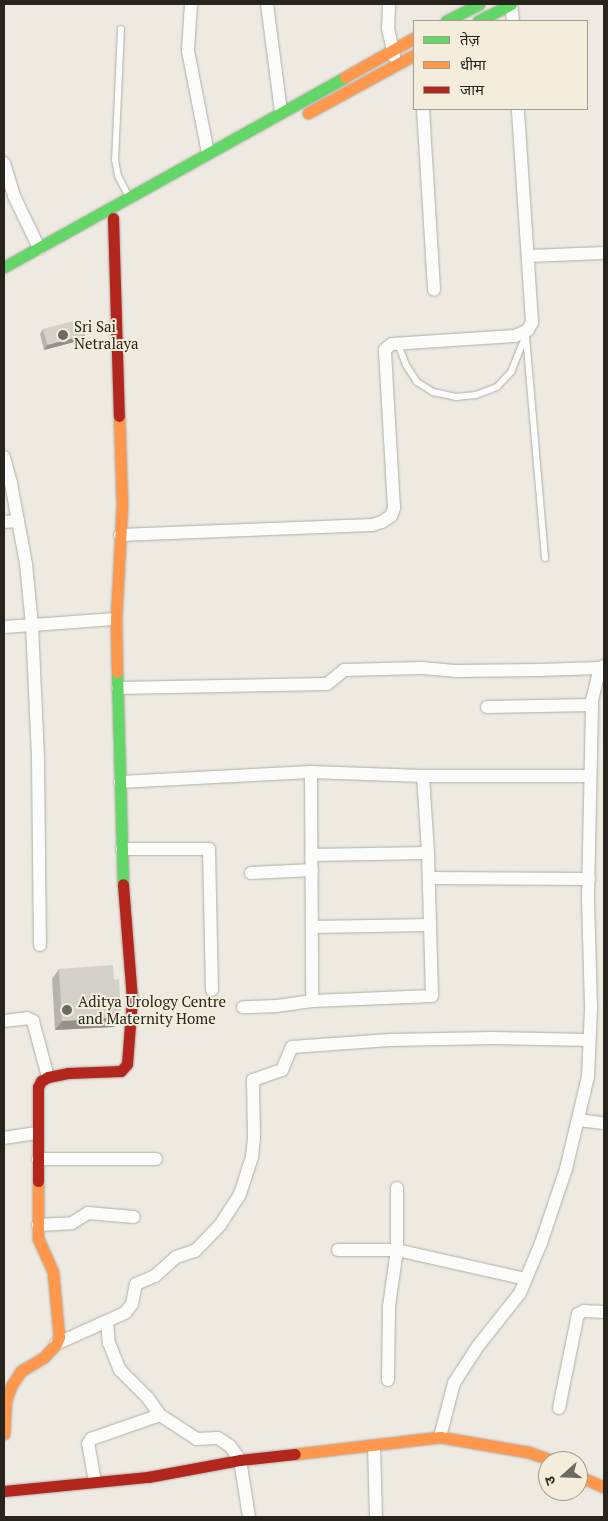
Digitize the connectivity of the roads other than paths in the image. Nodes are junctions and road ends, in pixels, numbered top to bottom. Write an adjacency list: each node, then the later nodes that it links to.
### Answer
1 (191, 4): 18 (street)
2 (267, 4): 16 (street)
3 (389, 4): 11 (street)
4 (479, 4): 6 (street)
5 (511, 4): 7 (street); 8 (street)
6 (448, 20)
7 (480, 20)
8 (513, 20)
9 (120, 29): 22 (lane)
10 (413, 39): 11 (street)
11 (392, 50): 13 (street); 16 (street)
12 (413, 56): 13 (street)
13 (397, 64): 17 (street)
14 (423, 110): 29 (street)
15 (518, 110): 26 (street)
16 (281, 112): 18 (street)
17 (293, 121)
18 (208, 153): 22 (street)
19 (224, 158): 23 (street)
20 (4, 163): 21 (street)
21 (9, 195): 24 (street)
22 (129, 198): 24 (street)
23 (113, 218): 28 (street); 35 (street)
24 (39, 248): 27 (street)
25 (604, 253): 26 (street)
26 (528, 256): 30 (street)
27 (4, 267)
28 (4, 279)
29 (434, 290)
30 (527, 333): 31 (street); 31 (lane); 36 (lane)
31 (398, 344): 35 (street)
32 (4, 457): 33 (street)
33 (18, 521): 34 (street); 38 (street)
34 (4, 522)
35 (120, 535): 37 (street)
36 (545, 558)
37 (116, 619): 38 (street); 41 (street)
38 (32, 625): 39 (street); 57 (street)
39 (4, 627)
40 (602, 667): 41 (street); 42 (street)
41 (118, 688): 47 (street)
42 (592, 705): 43 (street); 46 (street)
43 (487, 707)
44 (311, 772): 45 (street); 47 (street); 50 (street)
45 (423, 776): 46 (street); 49 (street)
46 (590, 776): 54 (street)
47 (120, 782): 48 (street)
48 (122, 849): 58 (street); 63 (street)
49 (428, 853): 50 (street); 53 (street)
50 (312, 855): 51 (street)
51 (312, 870): 52 (street); 56 (street)
52 (251, 873)
53 (429, 878): 54 (street); 55 (street)
54 (588, 879): 62 (street)
55 (430, 924): 56 (street); 59 (street)
56 (312, 927): 59 (street)
57 (40, 945)
58 (212, 990)
59 (312, 1001): 60 (street)
60 (243, 1008)
61 (4, 1021): 63 (street)
62 (589, 1040): 64 (street); 77 (street)
63 (48, 1077): 66 (street)
64 (578, 1120): 65 (street); 75 (street)
65 (604, 1123)
66 (37, 1133): 67 (street); 68 (street)
67 (4, 1138)
68 (38, 1159): 69 (street); 72 (street)
69 (156, 1159)
70 (397, 1188): 74 (street)
71 (134, 1217): 72 (street)
72 (38, 1225): 78 (street)
73 (338, 1250): 74 (street)
74 (397, 1250): 75 (street); 79 (street)
75 (526, 1279): 84 (street)
76 (604, 1312): 80 (street)
77 (107, 1322): 78 (street); 82 (street)
78 (56, 1344): 81 (street)
79 (388, 1380)
80 (559, 1408)
81 (4, 1414): 83 (street)
82 (160, 1414): 87 (street); 89 (street)
83 (4, 1434)
84 (440, 1437): 85 (street); 86 (street)
85 (374, 1446): 87 (street); 93 (street)
86 (538, 1455)
87 (240, 1460): 89 (street); 92 (street)
88 (588, 1480): 90 (street)
89 (95, 1482): 91 (street)
90 (604, 1486)
91 (4, 1491)
92 (249, 1517)
93 (376, 1517)

